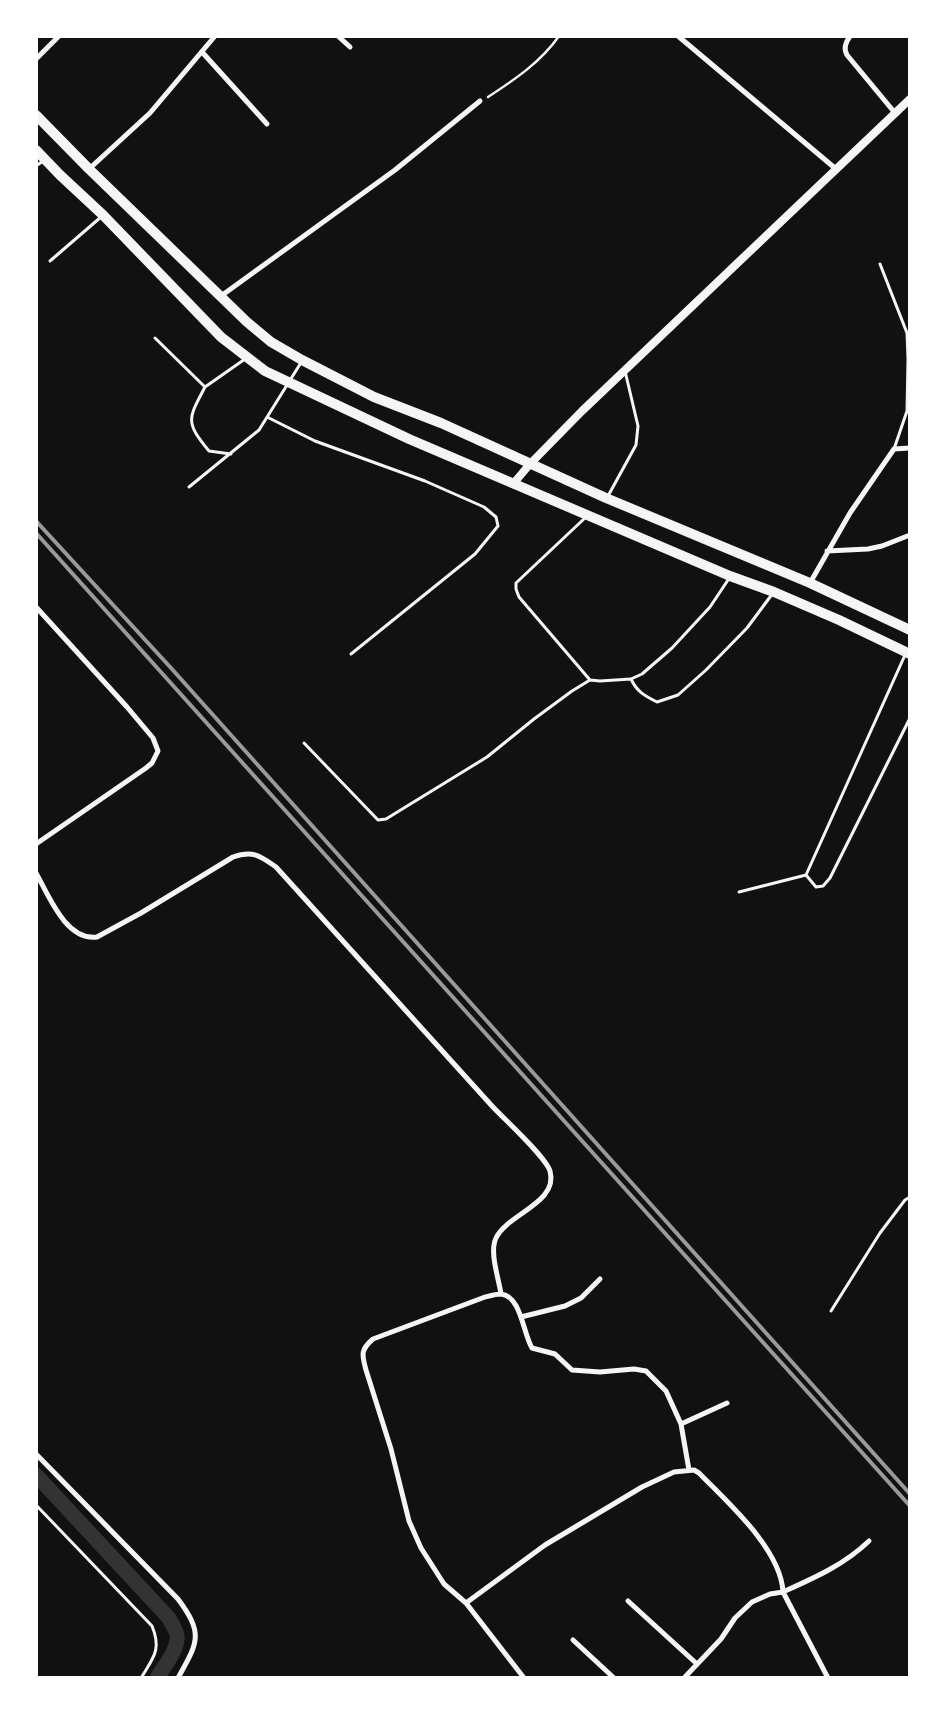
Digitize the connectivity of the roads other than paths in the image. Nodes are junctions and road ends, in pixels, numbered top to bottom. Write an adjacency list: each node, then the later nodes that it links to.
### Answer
1 (59, 36): 8 (street)
2 (215, 36): 7 (street)
3 (338, 36): 6 (street)
4 (678, 36): 18 (street)
5 (850, 36): 11 (street)
6 (350, 47)
7 (202, 52): 13 (street); 17 (street)
8 (36, 59)
9 (910, 98): 11 (street)
10 (480, 102): 22 (street)
11 (895, 113): 18 (street)
12 (36, 115): 17 (highway)
13 (267, 124)
14 (36, 150): 15 (highway)
15 (45, 159): 16 (lane); 19 (highway)
16 (36, 166)
17 (89, 169): 22 (highway)
18 (836, 169): 26 (street)
19 (103, 215): 20 (lane); 24 (highway)
20 (50, 261)
21 (880, 264): 29 (lane)
22 (221, 297): 25 (highway)
23 (155, 338): 28 (lane)
24 (247, 358): 27 (highway); 28 (lane)
25 (302, 360): 27 (lane); 34 (highway)
26 (625, 370): 34 (street); 37 (lane)
27 (288, 383): 30 (lane); 35 (highway)
28 (205, 387): 33 (lane)
29 (908, 409): 32 (lane)
30 (267, 418): 33 (lane); 47 (lane)
31 (910, 448): 32 (street)
32 (894, 449): 40 (street)
33 (231, 454): 36 (lane)
34 (530, 464): 35 (street); 37 (highway)
35 (513, 484): 38 (highway)
36 (189, 487)
37 (606, 498): 42 (highway)
38 (588, 515): 41 (highway); 49 (lane)
39 (910, 535): 40 (street)
40 (827, 551): 42 (street)
41 (730, 576): 43 (highway); 48 (lane)
42 (810, 583): 45 (highway)
43 (774, 592): 46 (highway); 48 (lane)
44 (36, 607): 52 (street)
45 (910, 630)
46 (908, 653): 54 (lane)
47 (352, 654)
48 (631, 679): 49 (lane)
49 (590, 680): 51 (lane)
50 (910, 718): 54 (lane)
51 (304, 743)
52 (36, 844)
53 (36, 873): 58 (street)
54 (806, 875): 55 (lane)
55 (739, 892)
56 (910, 1197): 59 (lane)
57 (600, 1279): 60 (street)
58 (501, 1294): 60 (street); 69 (street)
59 (831, 1311)
60 (521, 1317): 62 (street)
61 (726, 1403): 62 (street)
62 (681, 1424): 64 (street)
63 (36, 1454): 73 (street)
64 (689, 1470): 67 (street); 69 (street)
65 (36, 1505): 72 (lane)
66 (869, 1542): 67 (street)
67 (782, 1592): 71 (street); 77 (street)
68 (628, 1600): 71 (street)
69 (466, 1603): 74 (street)
70 (573, 1640): 75 (street)
71 (697, 1664): 76 (street)
72 (141, 1678)
73 (178, 1678)
74 (524, 1678)
75 (614, 1678)
76 (684, 1678)
77 (828, 1678)

